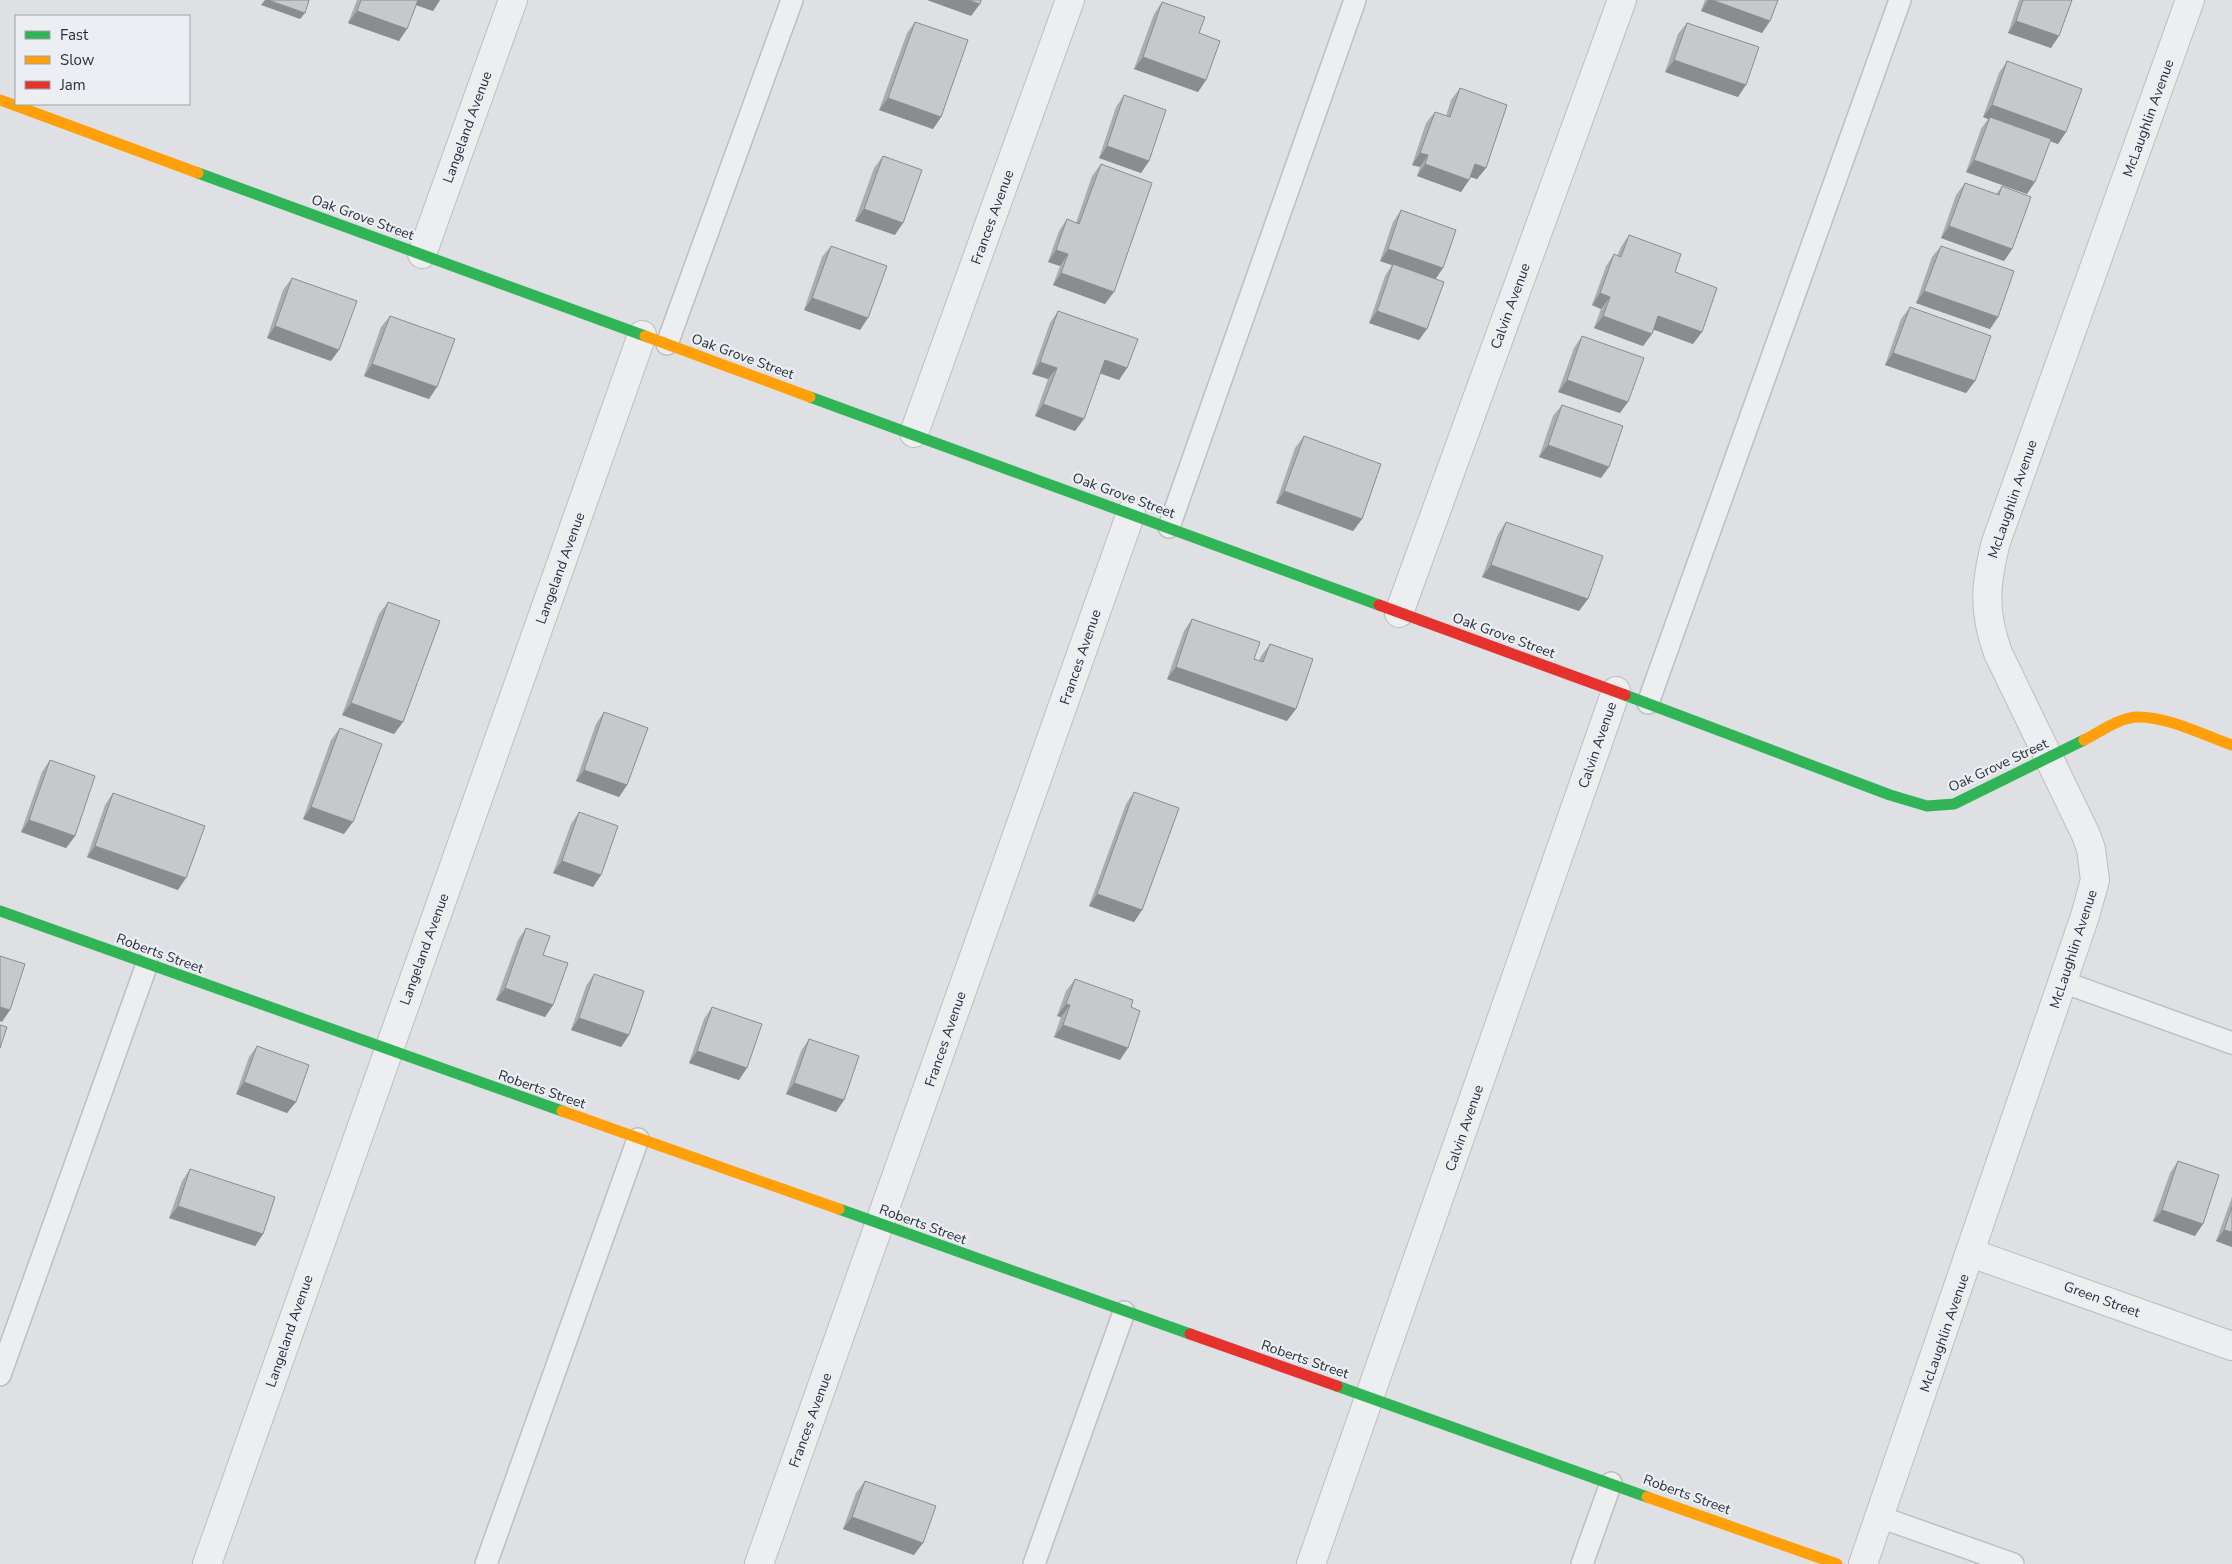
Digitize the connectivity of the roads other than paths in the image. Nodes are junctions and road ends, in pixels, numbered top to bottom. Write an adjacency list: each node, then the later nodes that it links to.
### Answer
1 (513, 0): 9 (street, Langeland Avenue)
2 (792, 0): 11 (lane)
3 (1070, 0): 12 (street, Frances Avenue)
4 (1355, 0): 14 (lane)
5 (1622, 0): 15 (street, Calvin Avenue)
6 (1900, 0): 17 (lane)
7 (2190, 0): 19 (street, McLaughlin Avenue)
8 (0, 100): 9 (street, Oak Grove Street)
9 (422, 254): 10 (street, Oak Grove Street)
10 (642, 335): 11 (street, Oak Grove Street); 24 (street, Langeland Avenue)
11 (667, 344): 12 (street, Oak Grove Street)
12 (914, 433): 13 (street, Oak Grove Street)
13 (1131, 513): 14 (street, Oak Grove Street); 26 (street, Frances Avenue)
14 (1169, 527): 15 (street, Oak Grove Street)
15 (1399, 613): 16 (street, Oak Grove Street)
16 (1616, 691): 17 (street, Oak Grove Street); 31 (street, Calvin Avenue)
17 (1648, 703): 19 (street, Oak Grove Street)
18 (2232, 745): 19 (street, Oak Grove Street)
19 (2050, 758): 22 (street, McLaughlin Avenue)
20 (0, 911): 21 (street, Roberts Street)
21 (147, 964): 24 (street, Roberts Street); 30 (lane)
22 (2063, 982): 23 (lane); 27 (street, McLaughlin Avenue)
23 (2232, 1043)
24 (389, 1050): 25 (street, Roberts Street); 34 (street, Langeland Avenue)
25 (638, 1139): 26 (street, Roberts Street); 35 (lane)
26 (880, 1224): 28 (street, Roberts Street); 36 (street, Frances Avenue)
27 (1971, 1253): 29 (street, Green Street); 33 (street, McLaughlin Avenue)
28 (1124, 1312): 31 (street, Roberts Street); 37 (lane)
29 (2232, 1346)
30 (0, 1375)
31 (1370, 1397): 32 (street, Roberts Street); 38 (street, Calvin Avenue)
32 (1611, 1483): 39 (lane); 40 (street, Roberts Street)
33 (1880, 1517): 41 (street, McLaughlin Avenue); 42 (lane)
34 (207, 1564)
35 (486, 1564)
36 (759, 1564)
37 (1034, 1564)
38 (1311, 1564)
39 (1582, 1564)
40 (1837, 1564)
41 (1863, 1564)
42 (2013, 1564)

